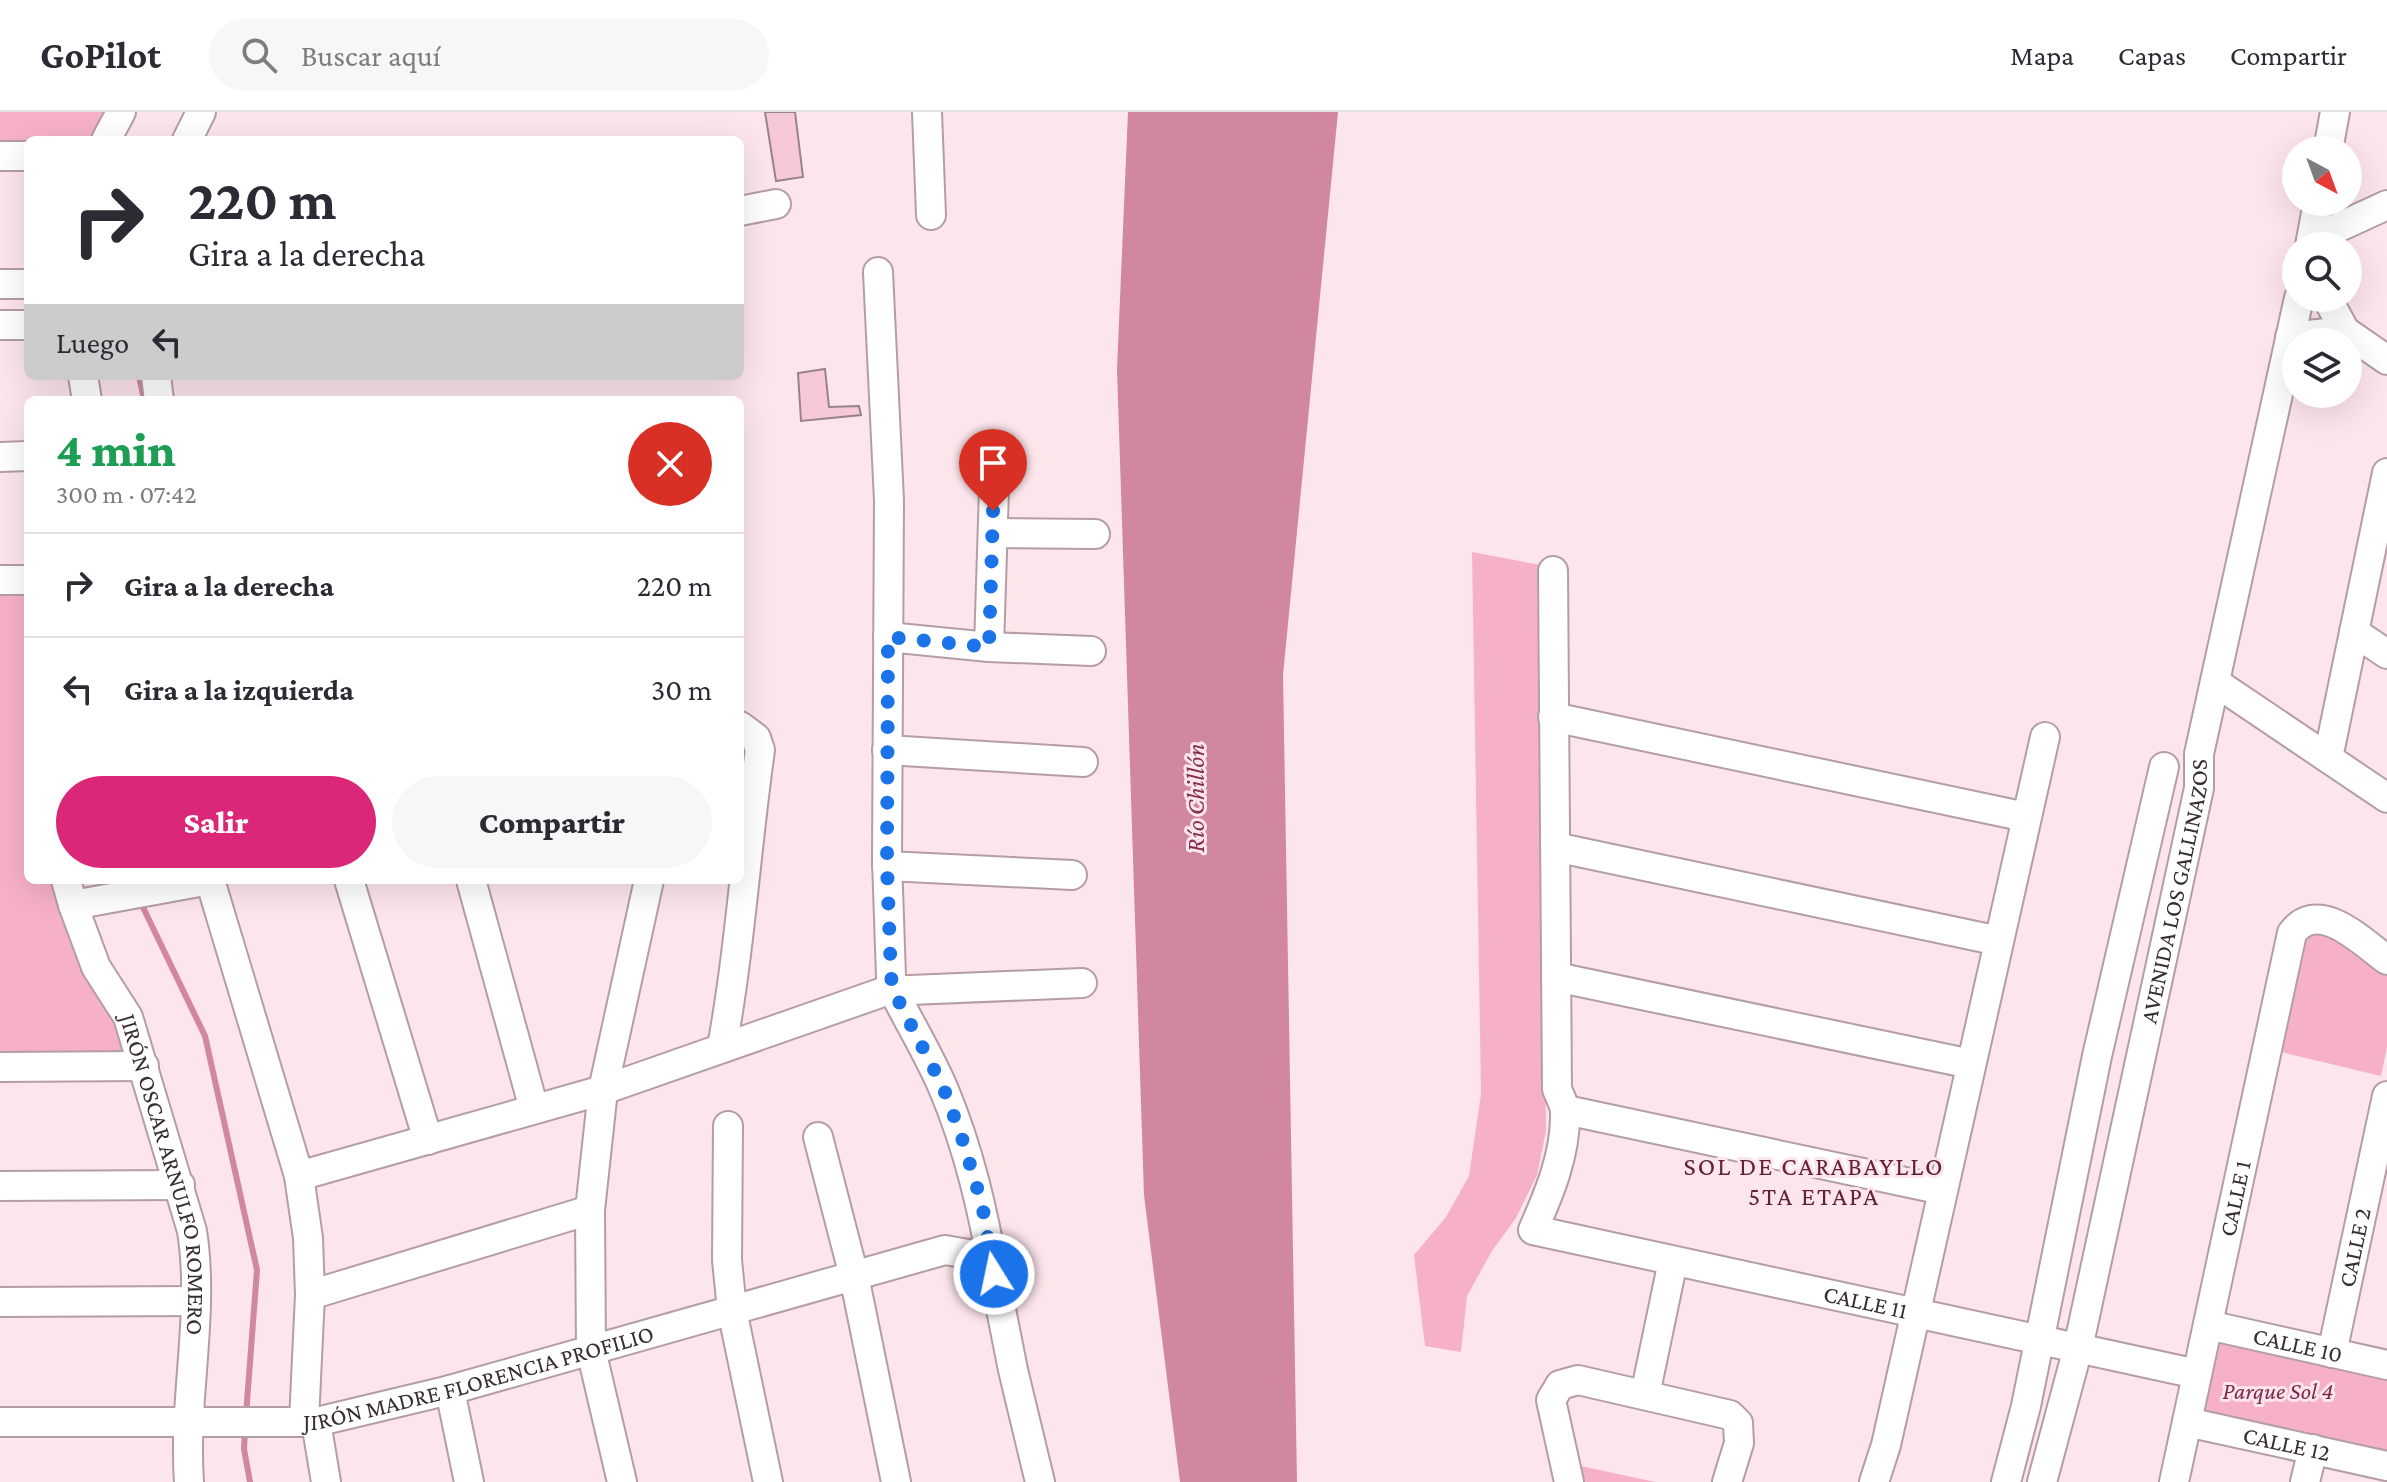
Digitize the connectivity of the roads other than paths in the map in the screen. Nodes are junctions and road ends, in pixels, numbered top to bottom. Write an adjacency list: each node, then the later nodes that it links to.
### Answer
1 (121, 112): 5 (street)
2 (201, 112): 6 (street)
3 (927, 112): 13 (street)
4 (2335, 112): 7 (street)
5 (108, 136)
6 (189, 136)
7 (2331, 136)
8 (0, 156): 9 (street)
9 (24, 156)
10 (776, 204): 12 (street)
11 (2387, 205): 14 (street)
12 (744, 210)
13 (931, 215)
14 (2333, 232)
15 (878, 272): 34 (street)
16 (0, 284): 17 (street)
17 (24, 284)
18 (2341, 312): 21 (street)
19 (0, 325): 20 (street)
20 (24, 325)
21 (2372, 344)
22 (2282, 374): 38 (street, AVENIDA LOS GALLINAZOS)
23 (24, 456): 24 (street)
24 (0, 457)
25 (2387, 473): 27 (street)
26 (994, 489): 28 (street)
27 (2384, 504): 33 (street)
28 (993, 533): 29 (street); 35 (street)
29 (1095, 534)
30 (1553, 571): 39 (street)
31 (0, 580): 32 (street)
32 (24, 580)
33 (2354, 632): 37 (street); 43 (street)
34 (888, 637): 35 (street); 42 (street)
35 (989, 647): 36 (street)
36 (1091, 651)
37 (2387, 654)
38 (2215, 682): 43 (street); 90 (street, AVENIDA LOS GALLINAZOS)
39 (1553, 717): 47 (street); 48 (street)
40 (744, 729): 50 (street)
41 (2045, 737): 47 (street)
42 (887, 750): 44 (street); 49 (street)
43 (2328, 758): 46 (street)
44 (1083, 762)
45 (2164, 767): 89 (street)
46 (2387, 798)
47 (2026, 817): 59 (street)
48 (1555, 847): 59 (street); 61 (street)
49 (887, 866): 51 (street); 63 (street)
50 (744, 873)
51 (1072, 875)
52 (163, 884): 58 (street)
53 (211, 884): 75 (street)
54 (350, 884): 74 (street)
55 (472, 884): 70 (street)
56 (648, 884): 68 (street)
57 (743, 884): 64 (street)
58 (70, 892): 66 (street, JIRÓN OSCAR ARNULFO ROMERO)
59 (1999, 941): 65 (street)
60 (2387, 960): 88 (street, CALLE 1)
61 (1556, 977): 65 (street); 71 (street)
62 (1082, 983): 63 (street)
63 (894, 992): 64 (street); 81 (street)
64 (722, 1047): 68 (street)
65 (1971, 1064): 78 (street)
66 (144, 1066): 67 (street); 76 (street, JIRÓN OSCAR ARNULFO ROMERO)
67 (0, 1067)
68 (603, 1090): 70 (street); 79 (street)
69 (2387, 1096): 92 (street, CALLE 2)
70 (534, 1109): 74 (street)
71 (1566, 1110): 78 (street); 80 (street, CALLE 11)
72 (728, 1126): 86 (street)
73 (818, 1137): 82 (street)
74 (428, 1140): 75 (street)
75 (299, 1176): 83 (street)
76 (180, 1185): 77 (street); 84 (street, JIRÓN OSCAR ARNULFO ROMERO)
77 (0, 1186)
78 (1943, 1190): 87 (street)
79 (590, 1210): 83 (street); 91 (street)
80 (1673, 1261): 87 (street, CALLE 11); 96 (street)
81 (994, 1274): 82 (street, JIRÓN MADRE FLORENCIA PROFILIO); 109 (street)
82 (854, 1276): 86 (street, JIRÓN MADRE FLORENCIA PROFILIO); 108 (street)
83 (310, 1295): 99 (street)
84 (196, 1301): 85 (street); 97 (street, JIRÓN OSCAR ARNULFO ROMERO)
85 (0, 1302)
86 (732, 1310): 91 (street, JIRÓN MADRE FLORENCIA PROFILIO); 107 (street)
87 (1915, 1313): 89 (street, CALLE 11); 112 (street)
88 (2208, 1325): 92 (street, CALLE 10); 94 (street, CALLE 1)
89 (2040, 1340): 90 (street, CALLE 11); 113 (street)
90 (2078, 1348): 94 (street, CALLE 11); 114 (street, AVENIDA LOS GALLINAZOS)
91 (591, 1350): 95 (street, JIRÓN MADRE FLORENCIA PROFILIO); 106 (street)
92 (2332, 1353): 93 (street, CALLE 10)
93 (2387, 1365)
94 (2197, 1374): 100 (street, CALLE 1)
95 (450, 1390): 99 (street, JIRÓN MADRE FLORENCIA PROFILIO); 105 (street)
96 (1645, 1395): 110 (street); 111 (street)
97 (188, 1421): 98 (street, JIRÓN MADRE FLORENCIA PROFILIO); 99 (street, JIRÓN MADRE FLORENCIA PROFILIO); 103 (street, JIRÓN OSCAR ARNULFO ROMERO)
98 (0, 1422)
99 (310, 1422): 104 (street)
100 (2187, 1422): 101 (street, CALLE 12); 115 (street, CALLE 1)
101 (2313, 1449): 102 (street, CALLE 12); 116 (street)
102 (2387, 1466)
103 (189, 1482)
104 (326, 1482)
105 (469, 1482)
106 (622, 1482)
107 (768, 1482)
108 (896, 1482)
109 (1040, 1482)
110 (1569, 1482)
111 (1727, 1482)
112 (1874, 1482)
113 (2006, 1482)
114 (2042, 1482)
115 (2174, 1482)
116 (2305, 1482)

